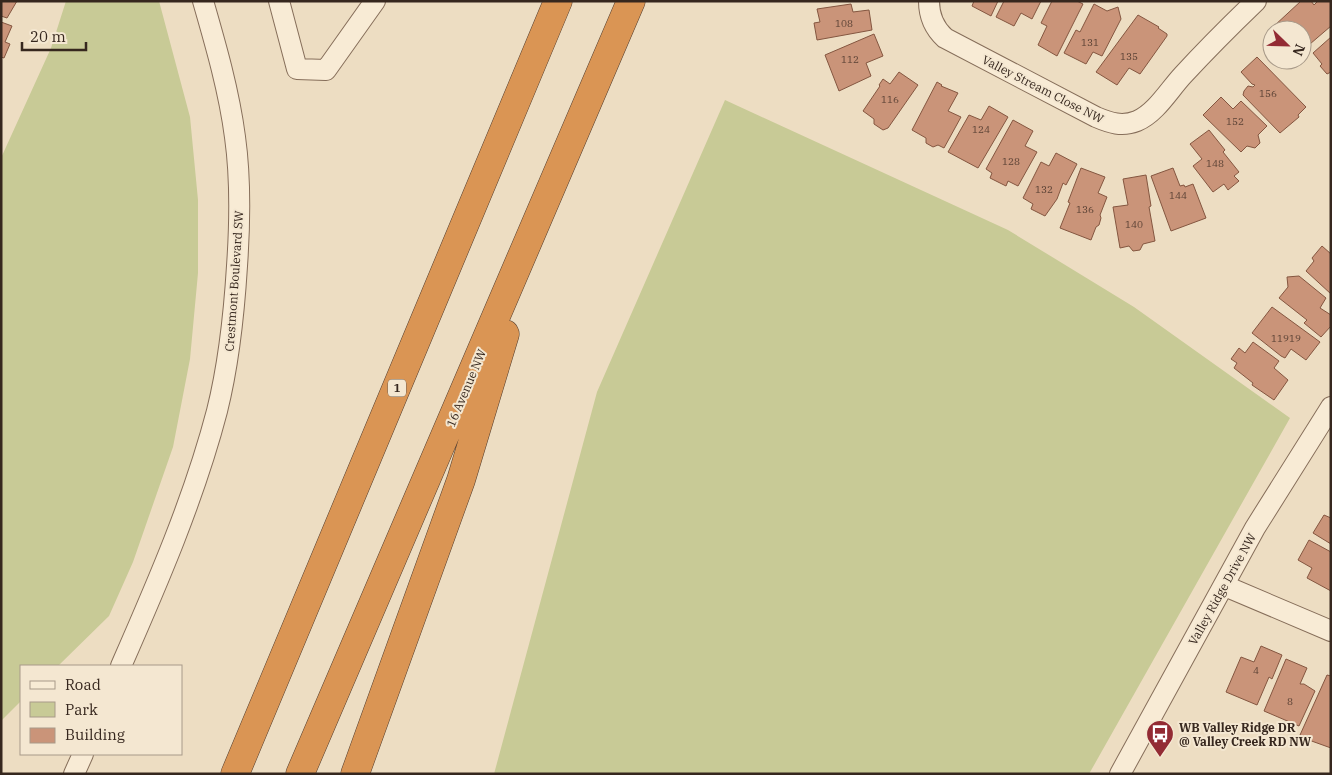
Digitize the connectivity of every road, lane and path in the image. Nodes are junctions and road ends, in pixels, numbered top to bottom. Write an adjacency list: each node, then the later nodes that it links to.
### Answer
1 (203, 1): 12 (street, Crestmont Boulevard SW)
2 (279, 1): 3 (street)
3 (375, 1)
4 (558, 1): 15 (highway, 1)
5 (631, 1): 8 (highway, 16 Avenue NW)
6 (929, 1): 7 (street, Valley Stream Close NW)
7 (1256, 1)
8 (544, 206): 16 (highway, 16 Avenue NW); 17 (highway)
9 (1331, 408): 10 (street, Valley Ridge Drive NW)
10 (1224, 586): 11 (street); 18 (street, Valley Ridge Drive NW)
11 (1331, 631)
12 (121, 665)
13 (83, 755): 14 (street)
14 (74, 774)
15 (235, 774)
16 (300, 774)
17 (354, 774)
18 (1120, 774)

